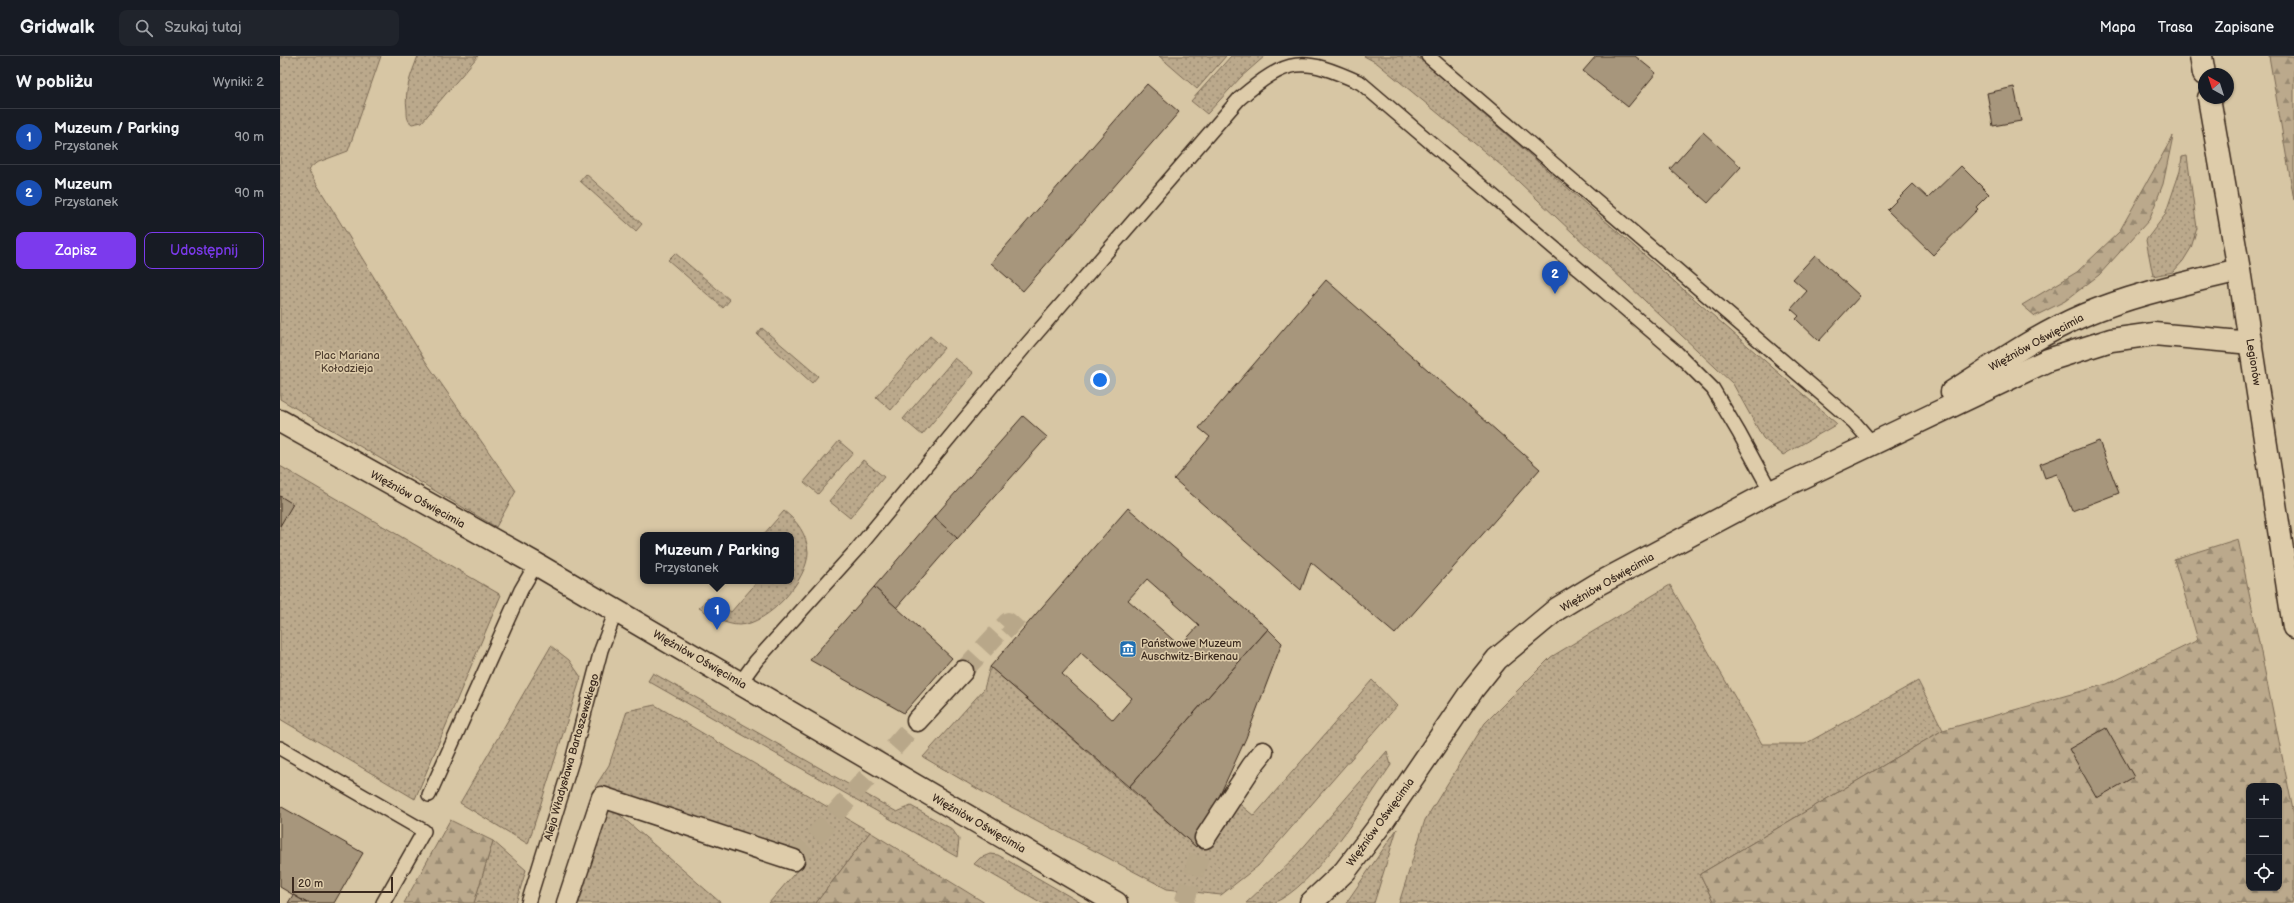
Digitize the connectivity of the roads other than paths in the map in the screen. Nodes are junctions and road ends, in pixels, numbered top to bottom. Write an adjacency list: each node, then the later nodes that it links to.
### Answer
1 (1428, 56): 8 (lane)
2 (2201, 56): 3 (street)
3 (2203, 68)
4 (2210, 104): 5 (street, Legionów)
5 (2239, 270): 6 (street, Legionów); 8 (street, Więźniów Oświęcimia)
6 (2251, 343): 8 (street, Więźniów Oświęcimia); 12 (street, Legionów)
7 (280, 421): 10 (street, Więźniów Oświęcimia)
8 (1872, 443): 9 (street, Więźniów Oświęcimia)
9 (1771, 492): 14 (lane); 25 (street, Więźniów Oświęcimia)
10 (536, 564): 11 (street, Więźniów Oświęcimia); 18 (lane)
11 (616, 611): 14 (street, Więźniów Oświęcimia); 22 (lane, Aleja Władysława Bartoszewskiego)
12 (2294, 627)
13 (963, 670): 15 (street)
14 (740, 683): 24 (street, Więźniów Oświęcimia)
15 (918, 720)
16 (280, 748): 21 (lane)
17 (1263, 752): 19 (street)
18 (429, 795)
19 (1206, 838)
20 (794, 860): 23 (street)
21 (383, 903)
22 (528, 903)
23 (567, 903)
24 (1116, 903)
25 (1311, 903)

